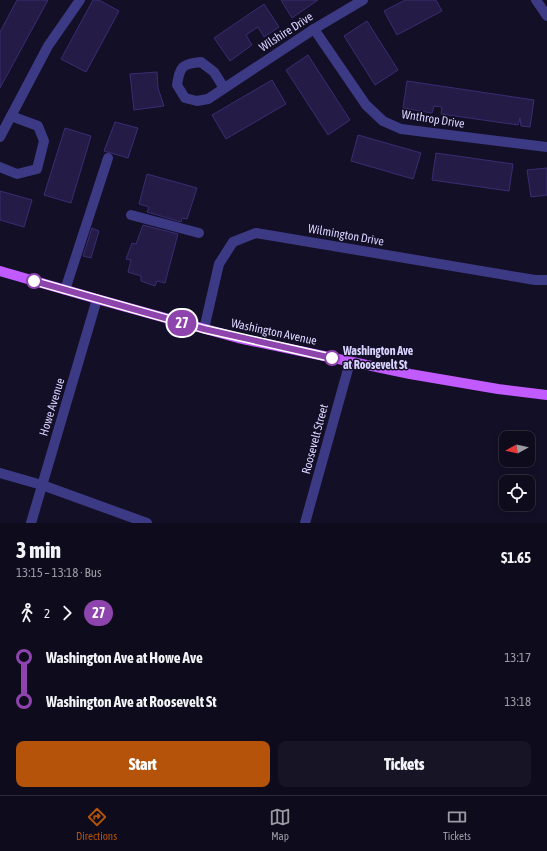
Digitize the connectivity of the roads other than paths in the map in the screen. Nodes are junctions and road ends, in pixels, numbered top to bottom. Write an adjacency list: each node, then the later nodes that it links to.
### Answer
1 (80, 0): 7 (street)
2 (363, 0): 5 (street, Wilshire Drive)
3 (541, 2): 4 (street)
4 (547, 16)
5 (314, 29): 6 (street, Wilshire Drive); 9 (street, Wnthrop Drive)
6 (224, 88): 6 (street, Wilshire Drive)
7 (11, 116): 8 (street); 11 (street)
8 (0, 137)
9 (547, 147)
10 (108, 158): 16 (street)
11 (0, 168)
12 (131, 215): 13 (street)
13 (199, 233)
14 (0, 271): 16 (main road, Washington Avenue)
15 (547, 280): 18 (street, Wilmington Drive)
16 (65, 290): 17 (main road, Washington Avenue)
17 (97, 300): 18 (main road, Washington Avenue); 22 (street, Howe Avenue)
18 (204, 329): 19 (main road, Washington Avenue)
19 (350, 362): 20 (main road, Washington Avenue); 25 (street, Roosevelt Street)
20 (547, 395)
21 (0, 473): 22 (street)
22 (42, 485): 23 (street, Howe Avenue); 24 (street)
23 (31, 523)
24 (147, 523)
25 (306, 523)

